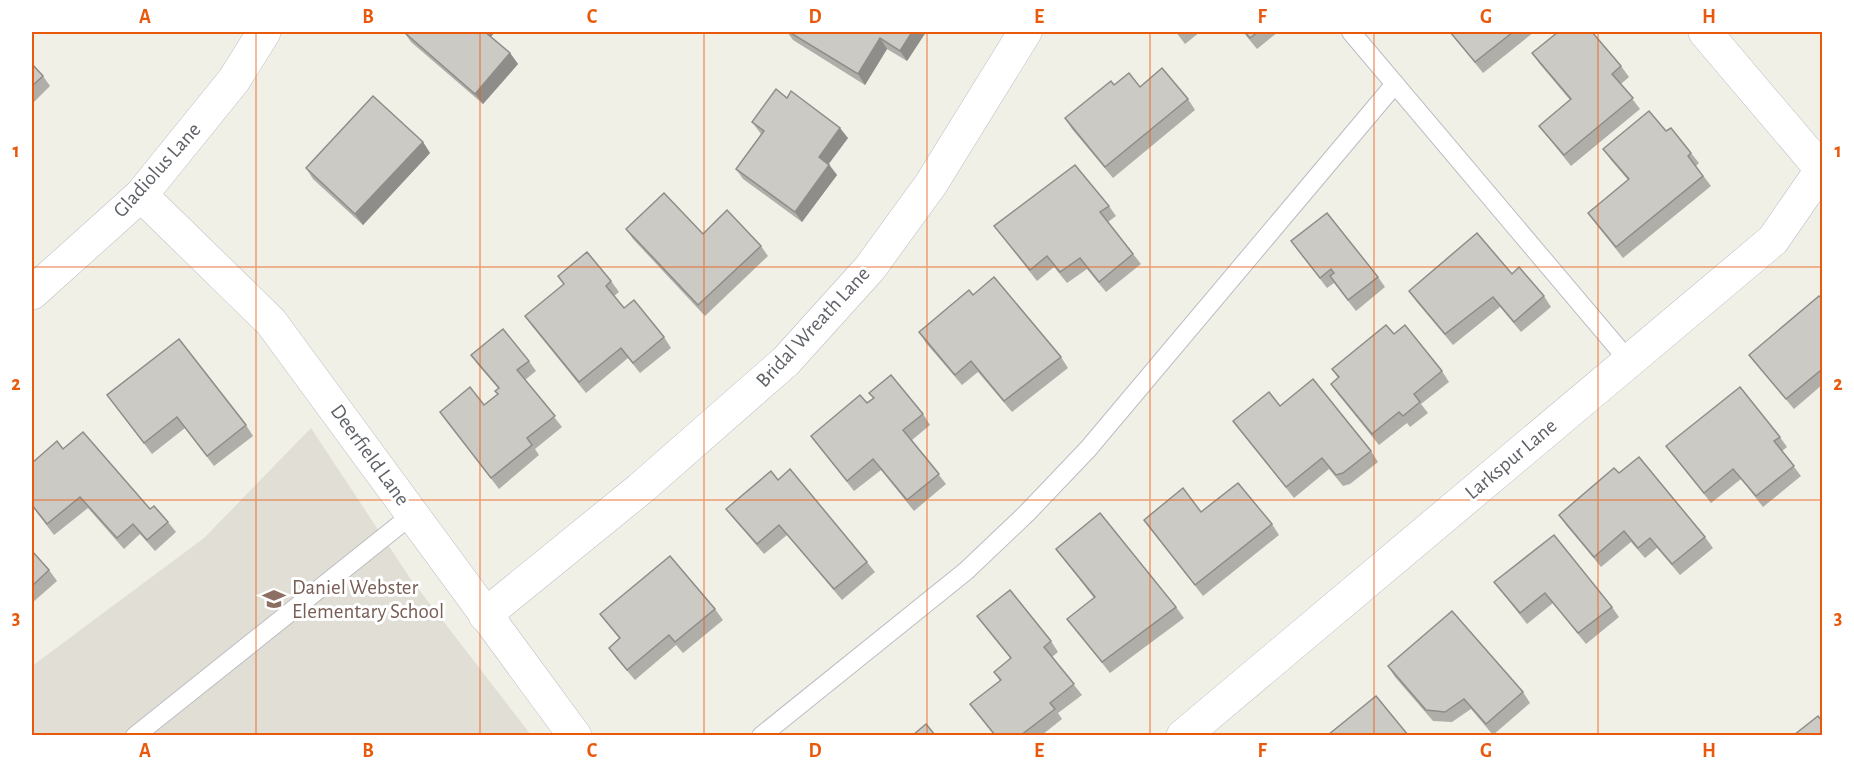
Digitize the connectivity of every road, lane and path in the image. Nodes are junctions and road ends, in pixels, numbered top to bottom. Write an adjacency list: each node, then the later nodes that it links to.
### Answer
1 (264, 32): 7 (street, Gladiolus Lane)
2 (1025, 32): 11 (street, Bridal Wreath Lane)
3 (1351, 32): 5 (lane)
4 (1705, 32): 6 (street)
5 (1395, 84): 9 (lane); 14 (lane)
6 (1822, 169): 9 (street, Larkspur Lane)
7 (141, 195): 8 (street, Gladiolus Lane); 10 (street, Deerfield Lane)
8 (32, 293)
9 (1628, 360): 15 (street, Larkspur Lane)
10 (413, 513): 11 (street, Deerfield Lane); 12 (lane)
11 (485, 615): 13 (street, Deerfield Lane)
12 (135, 735)
13 (575, 735)
14 (760, 735)
15 (1183, 735)

